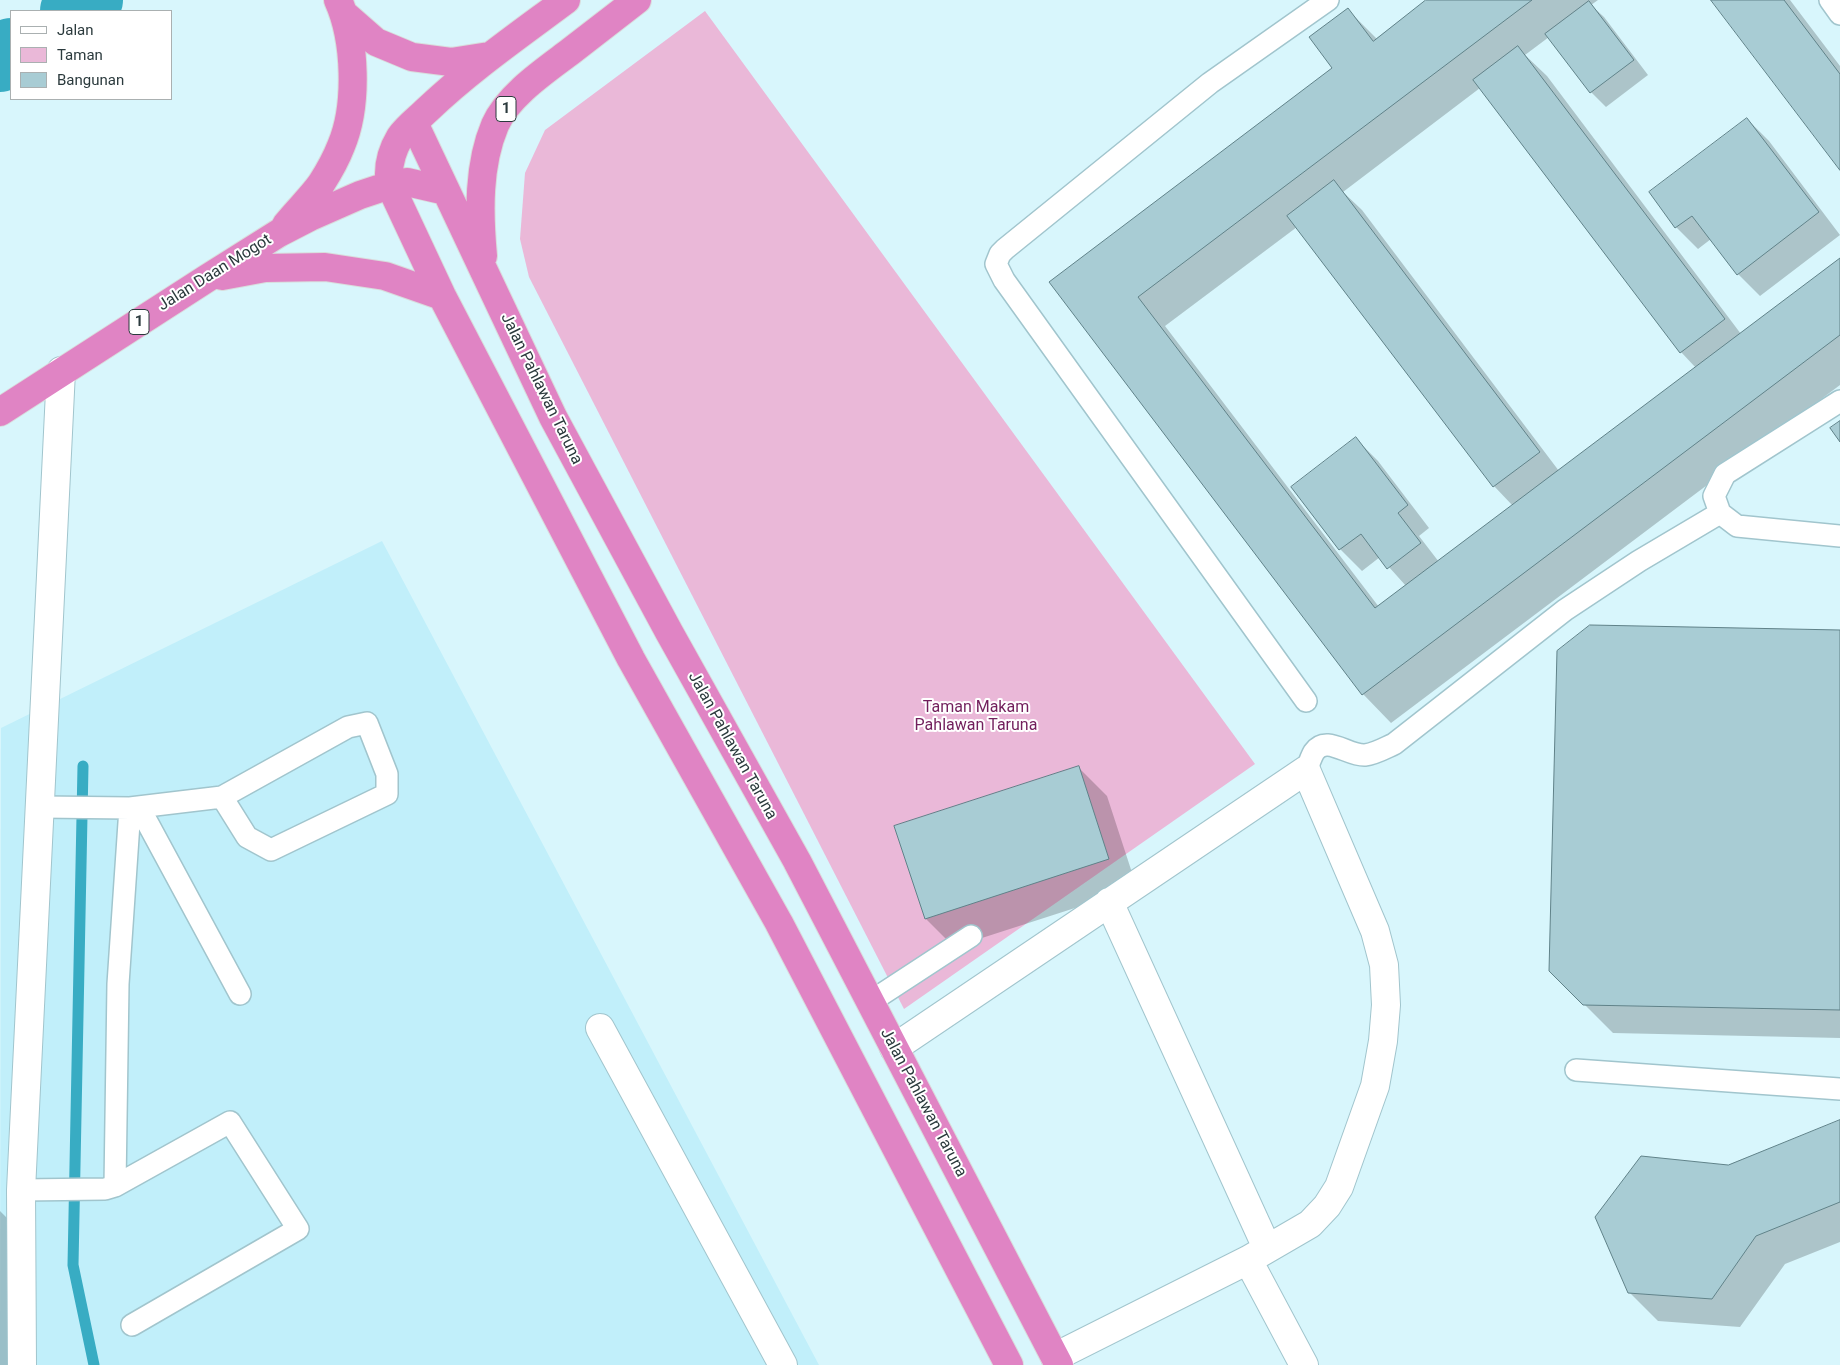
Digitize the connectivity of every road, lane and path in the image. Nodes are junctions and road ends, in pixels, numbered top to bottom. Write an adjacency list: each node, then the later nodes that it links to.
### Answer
1 (566, 0): 7 (highway)
2 (637, 0): 12 (highway, 1)
3 (1830, 0): 6 (lane)
4 (1320, 2): 20 (lane)
5 (341, 7): 7 (highway); 11 (highway)
6 (1840, 14)
7 (490, 56): 8 (highway)
8 (414, 123): 9 (highway); 10 (highway, Jalan Pahlawan Taruna)
9 (390, 185): 10 (highway, Jalan Daan Mogot / 1); 11 (highway, Jalan Daan Mogot / 1); 14 (highway)
10 (446, 191): 12 (highway, Jalan Pahlawan Taruna)
11 (279, 234): 13 (highway, Jalan Daan Mogot / 1)
12 (486, 275): 28 (highway, Jalan Pahlawan Taruna)
13 (206, 279): 14 (highway); 15 (highway, Jalan Daan Mogot / 1)
14 (442, 296): 40 (highway)
15 (61, 371): 17 (highway, Jalan Daan Mogot / 1); 23 (street)
16 (1840, 401): 18 (lane)
17 (0, 412)
18 (1720, 514): 19 (lane); 21 (lane)
19 (1840, 536)
20 (1306, 701)
21 (1306, 770): 25 (street); 35 (street)
22 (222, 797): 22 (lane); 24 (lane)
23 (46, 807): 24 (lane); 34 (street)
24 (127, 808): 27 (lane); 33 (lane)
25 (1109, 902): 30 (street); 35 (street)
26 (970, 936): 28 (lane)
27 (240, 994)
28 (870, 1002): 30 (highway, Jalan Pahlawan Taruna)
29 (600, 1028): 39 (street)
30 (894, 1048): 37 (highway, Jalan Pahlawan Taruna)
31 (1576, 1070): 32 (lane)
32 (1840, 1089)
33 (110, 1187): 34 (lane); 36 (lane)
34 (32, 1190): 38 (street)
35 (1258, 1254): 37 (street); 41 (street)
36 (132, 1325)
37 (1057, 1361)
38 (22, 1365)
39 (783, 1365)
40 (1009, 1365)
41 (1304, 1365)

